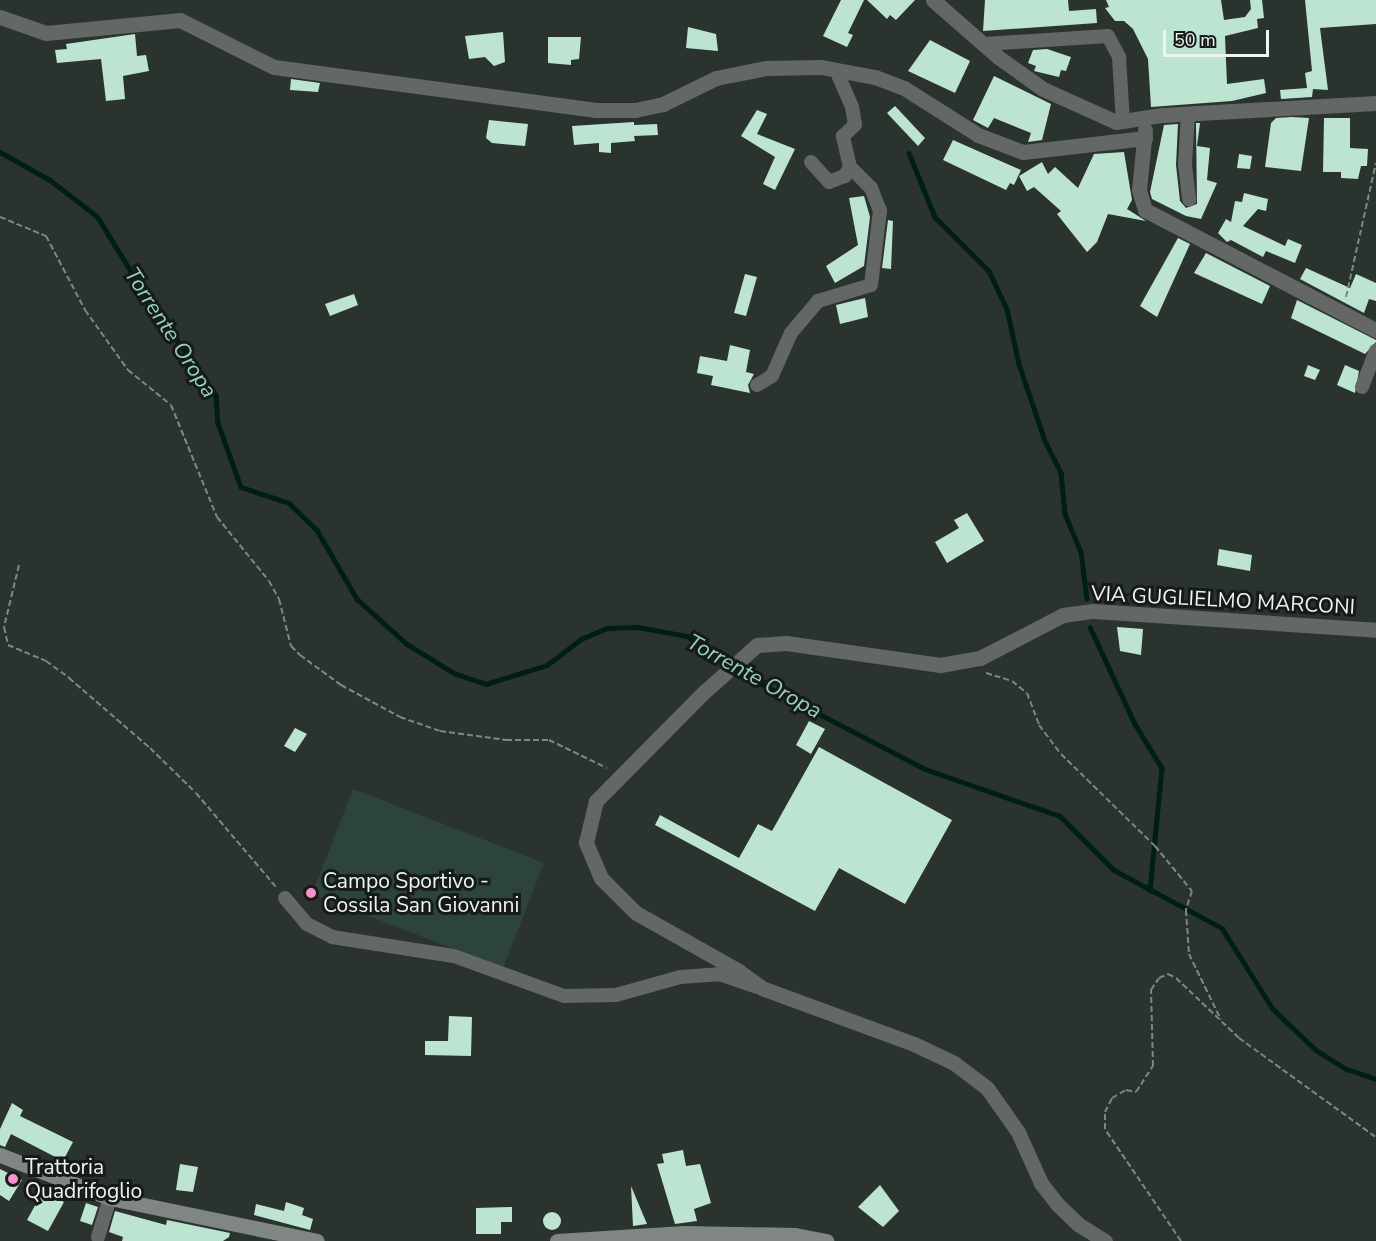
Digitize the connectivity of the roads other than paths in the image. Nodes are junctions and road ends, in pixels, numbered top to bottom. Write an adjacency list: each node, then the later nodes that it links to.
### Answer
1 (933, 0): 3 (street)
2 (0, 17): 4 (street)
3 (984, 44): 8 (street); 8 (street)
4 (836, 70): 9 (street); 11 (street)
5 (1376, 103): 6 (street)
6 (1188, 114): 7 (street); 12 (street)
7 (1146, 118): 8 (street); 9 (street)
8 (1123, 122)
9 (1145, 138): 13 (street)
10 (811, 162): 11 (street)
11 (850, 167): 15 (street)
12 (1189, 200)
13 (1376, 330)
14 (1376, 351): 16 (street)
15 (757, 384)
16 (1362, 387)
17 (1376, 630): 19 (street, VIA GUGLIELMO MARCONI)
18 (285, 898): 19 (street)
19 (762, 988): 27 (street)
20 (0, 1155): 21 (main road)
21 (110, 1198): 22 (street); 24 (main road)
22 (98, 1237)
23 (685, 1237): 25 (main road); 26 (main road)
24 (317, 1241)
25 (557, 1241)
26 (826, 1241)
27 (1104, 1241)

